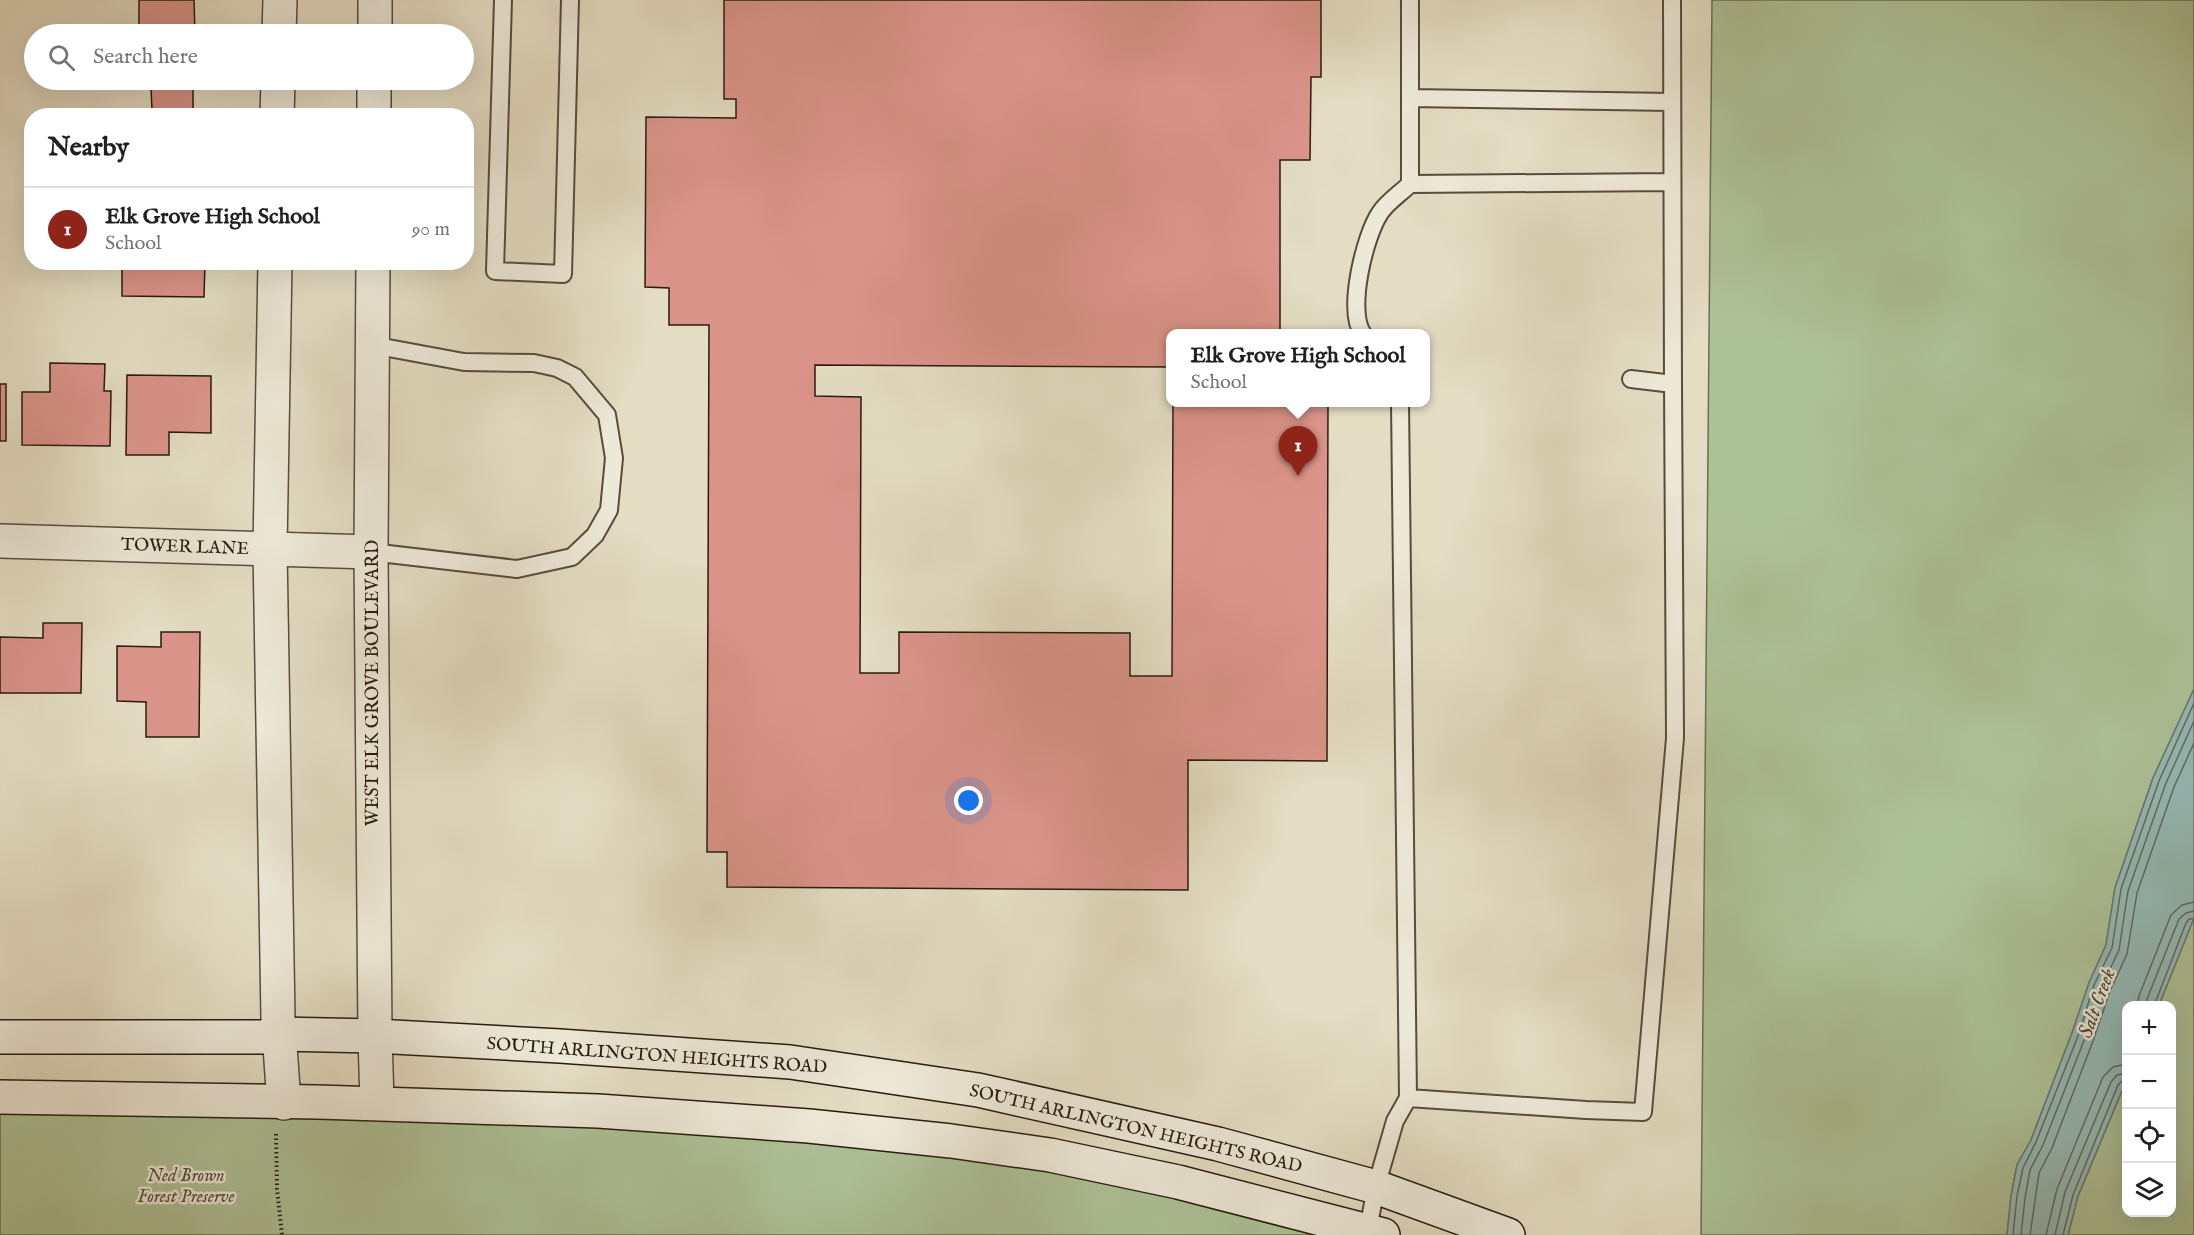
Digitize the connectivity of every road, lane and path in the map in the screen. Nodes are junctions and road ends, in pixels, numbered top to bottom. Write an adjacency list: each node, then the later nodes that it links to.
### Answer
1 (280, 0): 7 (main road)
2 (375, 0): 8 (main road)
3 (503, 0): 4 (lane)
4 (570, 0)
5 (1410, 0): 11 (lane)
6 (1672, 0): 12 (lane)
7 (279, 24)
8 (375, 24)
9 (278, 90): 13 (main road)
10 (374, 90): 14 (main road)
11 (1410, 98): 12 (lane); 16 (lane)
12 (1672, 102): 15 (lane)
13 (278, 108)
14 (374, 108)
15 (1672, 182): 16 (lane); 22 (lane)
16 (1410, 184): 19 (lane)
17 (275, 270): 25 (main road)
18 (373, 270): 20 (main road, WEST ELK GROVE BOULEVARD)
19 (1359, 329)
20 (372, 345): 26 (main road, WEST ELK GROVE BOULEVARD); 26 (lane)
21 (1631, 379): 22 (lane)
22 (1672, 384): 31 (lane)
23 (1400, 407): 31 (lane)
24 (0, 541): 25 (main road, TOWER LANE)
25 (270, 549): 26 (main road, TOWER LANE); 27 (main road)
26 (371, 552): 28 (main road, WEST ELK GROVE BOULEVARD)
27 (279, 1034): 28 (main road, SOUTH ARLINGTON HEIGHTS ROAD); 29 (main road, SOUTH ARLINGTON HEIGHTS ROAD); 32 (main road)
28 (375, 1036): 33 (main road, WEST ELK GROVE BOULEVARD); 35 (main road, SOUTH ARLINGTON HEIGHTS ROAD)
29 (0, 1037)
30 (0, 1097): 32 (main road)
31 (1408, 1098): 35 (lane)
32 (284, 1102): 33 (main road)
33 (377, 1103): 36 (main road)
34 (276, 1135): 37 (path)
35 (1376, 1187): 36 (lane); 38 (main road, SOUTH ARLINGTON HEIGHTS ROAD)
36 (1376, 1232)
37 (282, 1235)
38 (1508, 1235)

